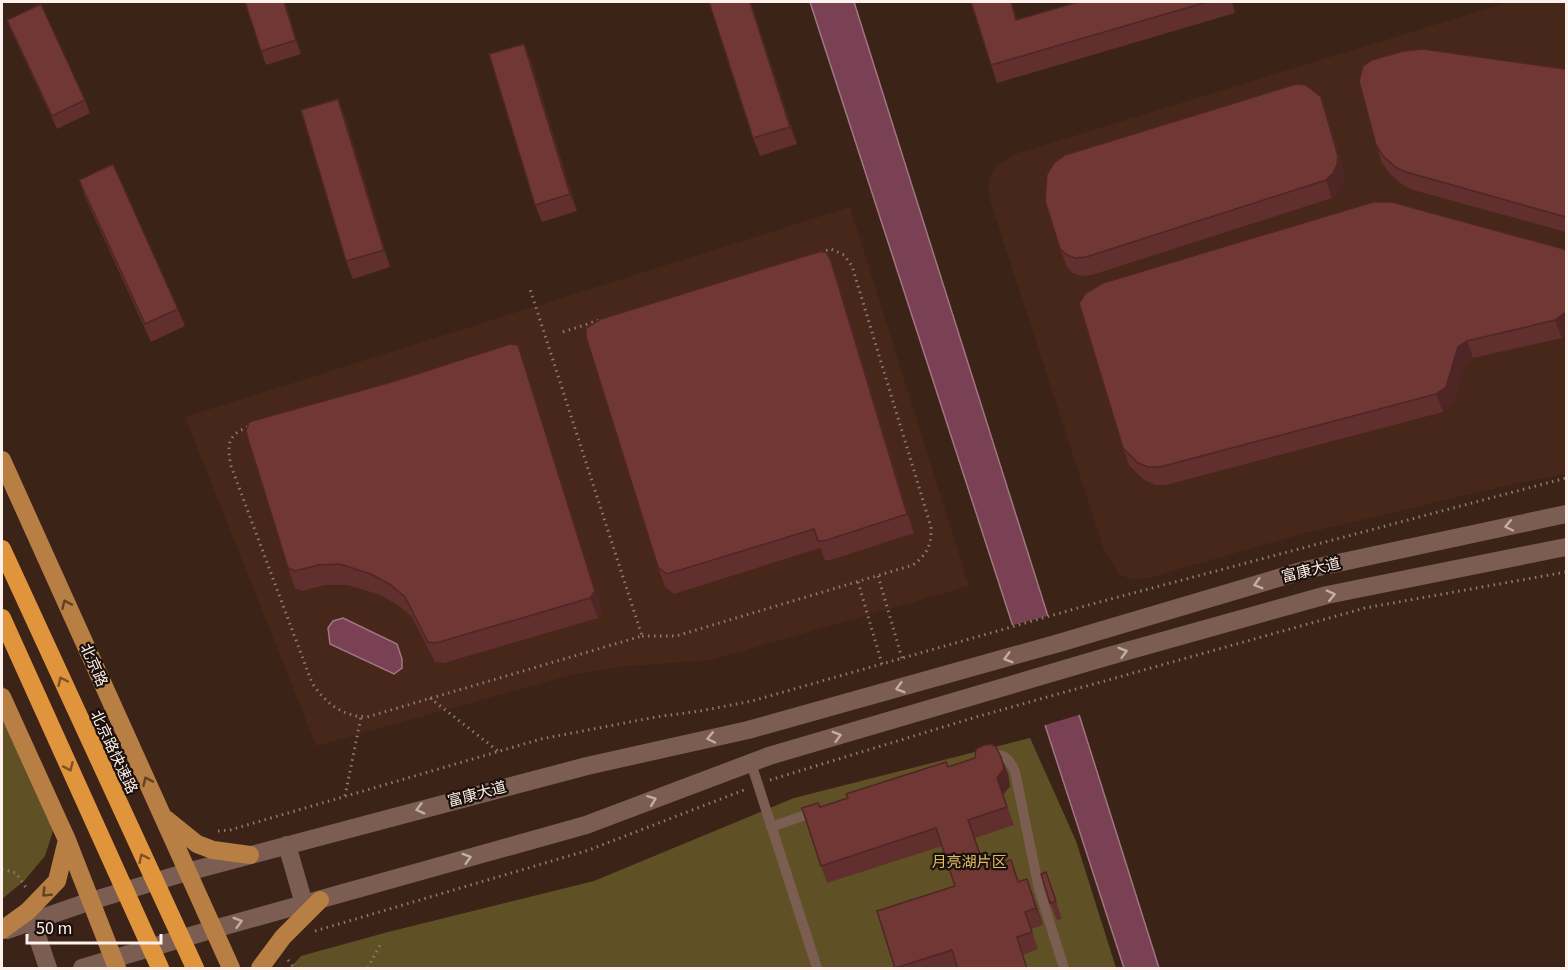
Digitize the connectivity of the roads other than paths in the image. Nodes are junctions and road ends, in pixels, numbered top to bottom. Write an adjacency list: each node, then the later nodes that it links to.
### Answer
1 (2, 460): 10 (main road, 北京路, one-way to 1)
2 (1566, 514): 13 (street, 富康大道, one-way to 13)
3 (1566, 547): 8 (street, 富康大道, one-way to 3)
4 (2, 549): 25 (highway, 北京路快速路, one-way to 4)
5 (2, 618): 24 (highway, one-way to 24)
6 (2, 697): 12 (main road)
7 (978, 758): 29 (lane)
8 (751, 763): 11 (lane); 17 (street, one-way to 8)
9 (826, 808): 11 (lane)
10 (162, 816): 14 (main road); 15 (main road, 北京路)
11 (771, 827): 28 (lane)
12 (67, 840): 16 (main road); 20 (main road, one-way to 20)
13 (287, 845): 14 (street, 富康大道); 17 (street)
14 (250, 855): 15 (street, 富康大道)
15 (187, 872): 16 (street, 富康大道); 19 (main road, 北京路)
16 (91, 901): 18 (street, 富康大道); 21 (main road)
17 (312, 902): 19 (street, one-way to 17); 27 (main road)
18 (32, 921): 20 (street, 富康大道); 22 (street)
19 (213, 929): 21 (street); 26 (main road, 北京路)
20 (2, 931)
21 (115, 964): 23 (street)
22 (48, 969)
23 (82, 969)
24 (160, 969)
25 (195, 969)
26 (231, 969)
27 (260, 969)
28 (816, 969)
29 (1064, 969)

